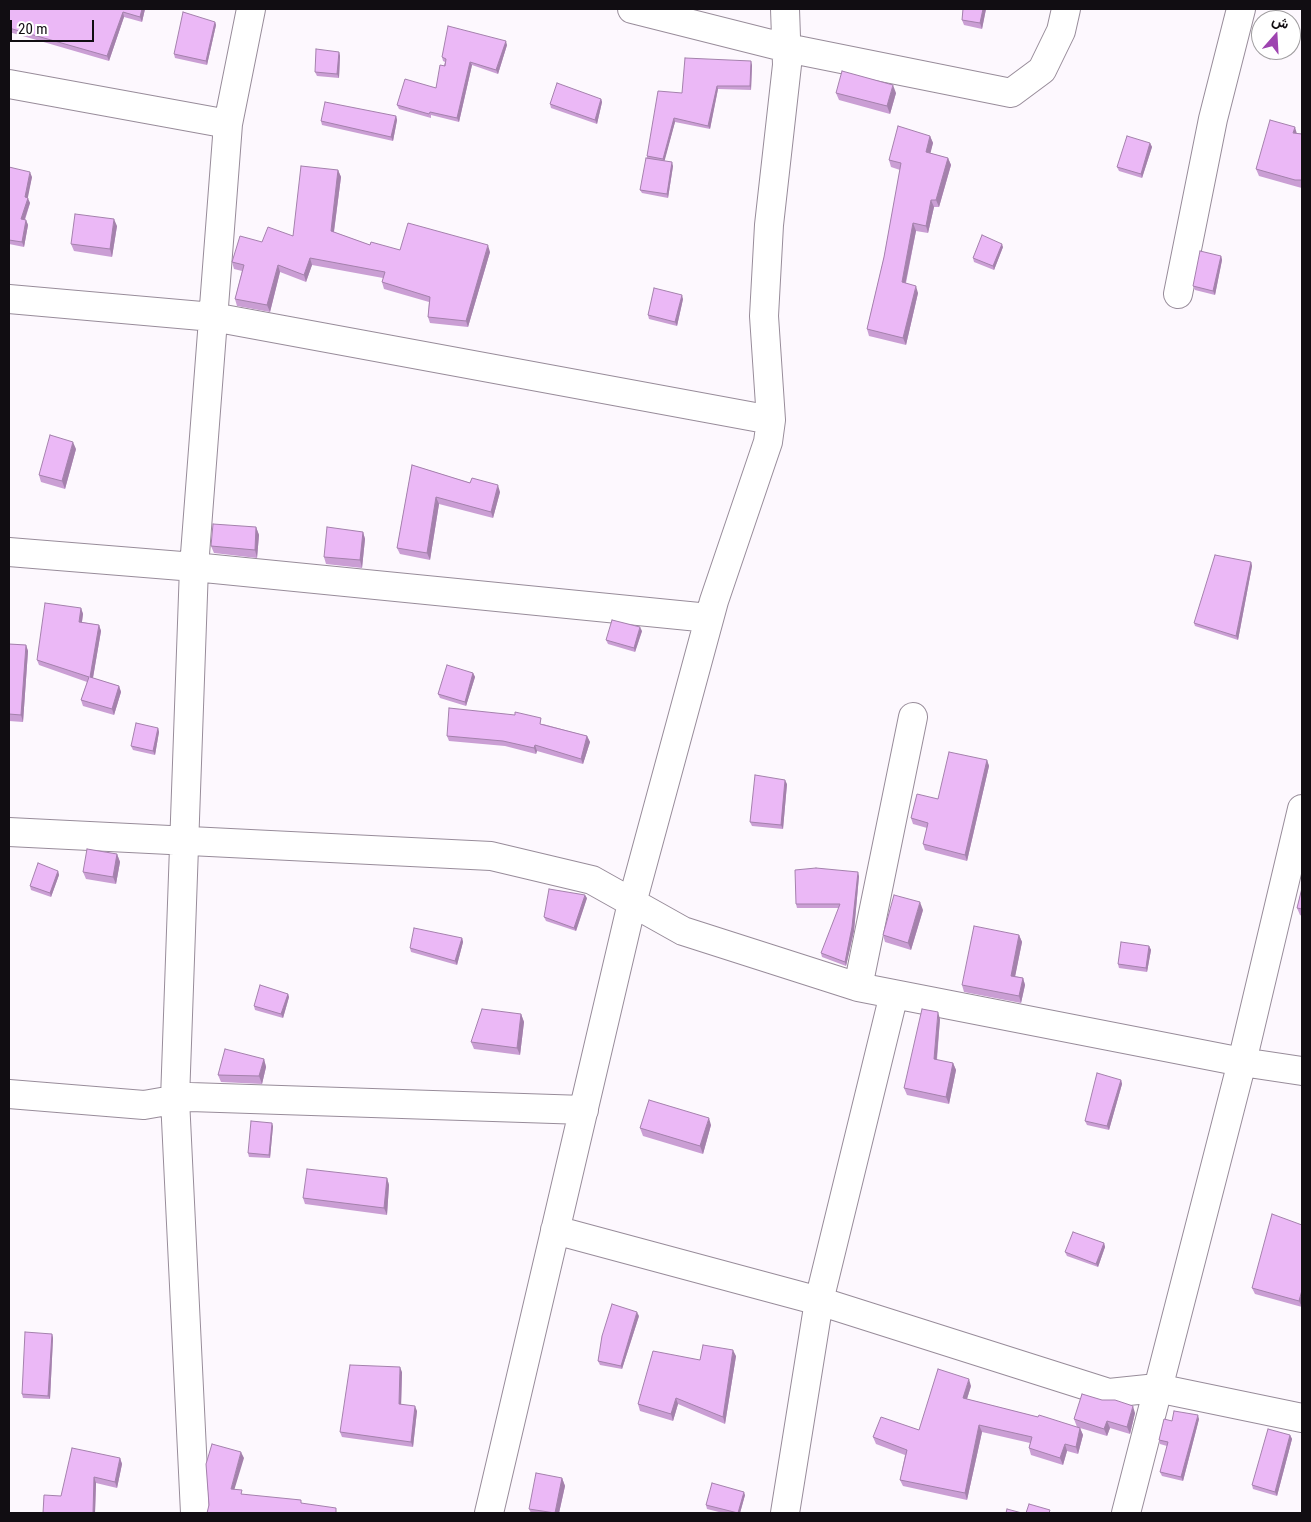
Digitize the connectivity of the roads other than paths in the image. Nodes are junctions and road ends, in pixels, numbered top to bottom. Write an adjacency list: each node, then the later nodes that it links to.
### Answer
1 (251, 9): 8 (street)
2 (632, 9): 6 (street)
3 (786, 9): 6 (street)
4 (1066, 9): 6 (street)
5 (1242, 9): 9 (street)
6 (787, 48): 12 (street)
7 (9, 84): 8 (street)
8 (228, 124): 11 (street)
9 (1178, 294)
10 (9, 299): 11 (street)
11 (213, 317): 12 (street); 14 (street)
12 (771, 420): 15 (street)
13 (9, 552): 14 (street)
14 (194, 567): 15 (street); 19 (street)
15 (709, 618): 20 (street)
16 (913, 718): 21 (street)
17 (1302, 809): 23 (street)
18 (9, 832): 19 (street)
19 (185, 841): 20 (street); 26 (street)
20 (632, 903): 21 (street); 27 (street)
21 (858, 987): 22 (street)
22 (894, 994): 23 (street); 29 (street)
23 (1242, 1062): 24 (street); 30 (street)
24 (1302, 1071)
25 (9, 1094): 26 (street)
26 (175, 1099): 27 (street); 32 (street)
27 (584, 1110): 28 (street)
28 (556, 1230): 29 (street); 33 (street)
29 (820, 1302): 30 (street); 34 (street)
30 (1157, 1388): 31 (street); 35 (street)
31 (1302, 1418)
32 (195, 1513)
33 (489, 1513)
34 (785, 1513)
35 (1126, 1513)

